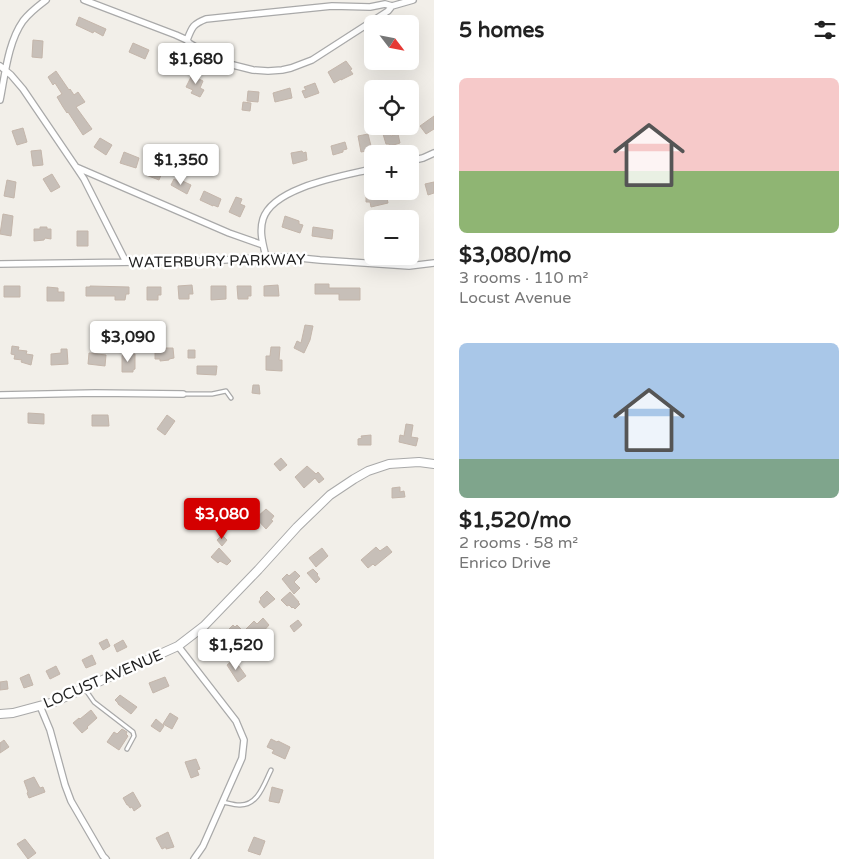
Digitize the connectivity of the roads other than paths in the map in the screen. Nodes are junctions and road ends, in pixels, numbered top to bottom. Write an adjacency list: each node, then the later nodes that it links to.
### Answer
1 (46, 0): 7 (street)
2 (84, 0): 5 (street)
3 (412, 0): 4 (street)
4 (392, 6): 5 (street); 5 (street)
5 (187, 40)
6 (0, 66): 7 (street)
7 (6, 71): 8 (street); 11 (street)
8 (0, 100)
9 (434, 153): 10 (street)
10 (419, 159)
11 (76, 167): 13 (street); 15 (street)
12 (364, 171): 13 (street)
13 (263, 246): 14 (street)
14 (266, 257): 15 (street, WATERBURY PARKWAY); 16 (street, WATERBURY PARKWAY)
15 (126, 262): 17 (street, WATERBURY PARKWAY)
16 (434, 263)
17 (0, 264)
18 (183, 394): 19 (street); 20 (lane)
19 (0, 395)
20 (231, 398)
21 (434, 464): 22 (street, LOCUST AVENUE)
22 (178, 646): 23 (street, LOCUST AVENUE); 28 (street)
23 (85, 688): 24 (street, LOCUST AVENUE); 26 (lane)
24 (40, 706): 25 (street, LOCUST AVENUE); 29 (street)
25 (0, 714)
26 (127, 749)
27 (271, 770): 28 (lane)
28 (223, 802): 30 (street)
29 (106, 859)
30 (194, 859)

